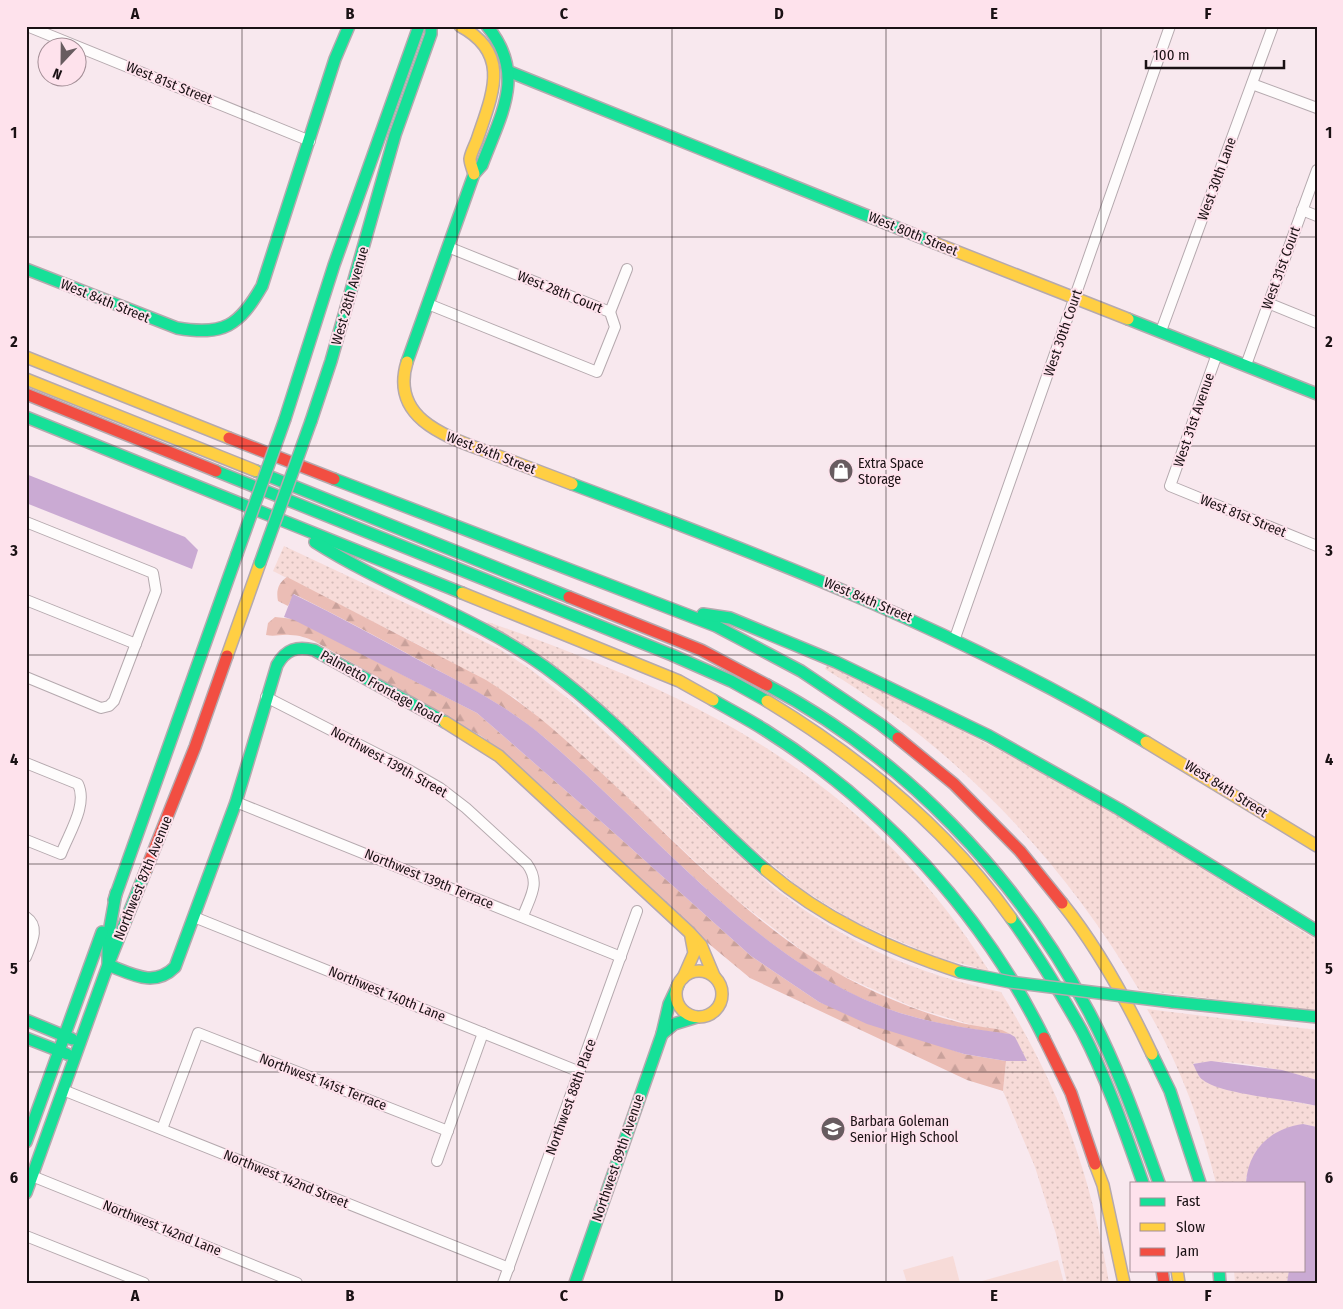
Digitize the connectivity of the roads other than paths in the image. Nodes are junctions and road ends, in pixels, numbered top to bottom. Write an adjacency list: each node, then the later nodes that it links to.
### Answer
1 (27, 26): 12 (street, West 81st Street)
2 (349, 26): 12 (main road)
3 (419, 26): 37 (main road, West 28th Avenue, bridge)
4 (431, 26): 38 (main road, West 28th Avenue, bridge)
5 (460, 26): 14 (main road)
6 (487, 26): 9 (main road)
7 (1170, 26): 20 (street, West 30th Court)
8 (1273, 26): 10 (street, West 30th Lane)
9 (510, 72): 14 (main road); 20 (main road, West 80th Street)
10 (1252, 84): 11 (street); 25 (street, West 30th Lane)
11 (1317, 108)
12 (310, 140): 18 (main road, West 84th Street)
13 (1317, 170): 15 (street, West 31st Court)
14 (474, 174): 17 (main road)
15 (1302, 210): 16 (street); 21 (street, West 31st Court)
16 (1317, 216)
17 (448, 247): 22 (main road); 23 (street, West 28th Court)
18 (26, 269)
19 (627, 269): 23 (street)
20 (1075, 298): 25 (main road, West 80th Street); 41 (street, West 30th Court)
21 (1268, 303): 24 (street); 28 (street, West 31st Court)
22 (428, 304): 23 (street, West 28th Court); 41 (main road, West 84th Street)
23 (610, 312)
24 (1317, 323)
25 (1161, 331): 26 (main road, West 80th Street)
26 (1217, 354): 28 (main road, West 80th Street); 33 (street, West 31st Avenue)
27 (26, 357): 40 (main road)
28 (1246, 365): 31 (main road, West 80th Street)
29 (26, 379): 79 (main road)
30 (26, 394): 78 (main road)
31 (1317, 394)
32 (26, 417): 35 (main road)
33 (1170, 486): 36 (street, West 81st Street)
34 (26, 522): 42 (street)
35 (292, 526): 61 (main road, bridge); 88 (main road)
36 (1317, 546)
37 (237, 554): 49 (main road, Northwest 87th Avenue)
38 (260, 564): 58 (main road, Northwest 87th Avenue)
39 (26, 600): 42 (street)
40 (682, 611): 54 (main road); 80 (main road)
41 (955, 638): 48 (main road, West 84th Street)
42 (136, 644): 43 (street)
43 (26, 677)
44 (266, 697): 46 (main road, Palmetto Frontage Road); 52 (street, Northwest 139th Street); 55 (main road, Palmetto Frontage Road)
45 (26, 763): 47 (street)
46 (236, 802): 51 (main road, Palmetto Frontage Road); 52 (street, Northwest 139th Terrace)
47 (26, 840)
48 (1317, 846)
49 (116, 892): 58 (main road); 66 (main road, Northwest 87th Avenue)
50 (637, 912): 57 (street, Northwest 88th Place)
51 (194, 916): 58 (main road, Palmetto Frontage Road); 64 (street, Northwest 140th Lane)
52 (523, 916): 57 (street, Northwest 139th Terrace)
53 (26, 917): 56 (street)
54 (1317, 931)
55 (689, 932): 59 (main road, Palmetto Frontage Road); 60 (main road)
56 (26, 957)
57 (621, 957): 71 (street, Northwest 88th Place)
58 (108, 965): 68 (main road, Northwest 87th Avenue)
59 (714, 976): 60 (main road); 62 (main road)
60 (680, 981): 62 (main road); 65 (main road, Northwest 89th Avenue)
61 (1317, 1017)
62 (697, 1018): 65 (main road)
63 (26, 1020): 66 (main road)
64 (483, 1033): 71 (street, Northwest 140th Lane); 74 (street)
65 (662, 1034): 87 (main road, Northwest 89th Avenue)
66 (64, 1036): 68 (main road); 69 (main road, Northwest 87th Avenue)
67 (26, 1038): 69 (main road)
68 (80, 1042): 70 (main road, Northwest 87th Avenue)
69 (59, 1051): 70 (main road); 75 (main road, Northwest 87th Avenue)
70 (75, 1057): 72 (main road, Northwest 87th Avenue)
71 (580, 1072): 83 (street, Northwest 88th Place)
72 (63, 1090): 73 (street, Northwest 142nd Street); 77 (main road, Northwest 87th Avenue)
73 (162, 1129): 74 (street, Northwest 141st Terrace); 83 (street, Northwest 142nd Street)
74 (448, 1131): 76 (street)
75 (26, 1142)
76 (437, 1161)
77 (29, 1175): 81 (main road, Northwest 87th Avenue); 85 (street, Northwest 142nd Lane)
78 (1143, 1182)
79 (1159, 1182)
80 (1200, 1182)
81 (26, 1193)
82 (26, 1236): 84 (street)
83 (509, 1268): 86 (street, Northwest 88th Place)
84 (144, 1283)
85 (297, 1283)
86 (503, 1283)
87 (575, 1283)
88 (1124, 1283)

